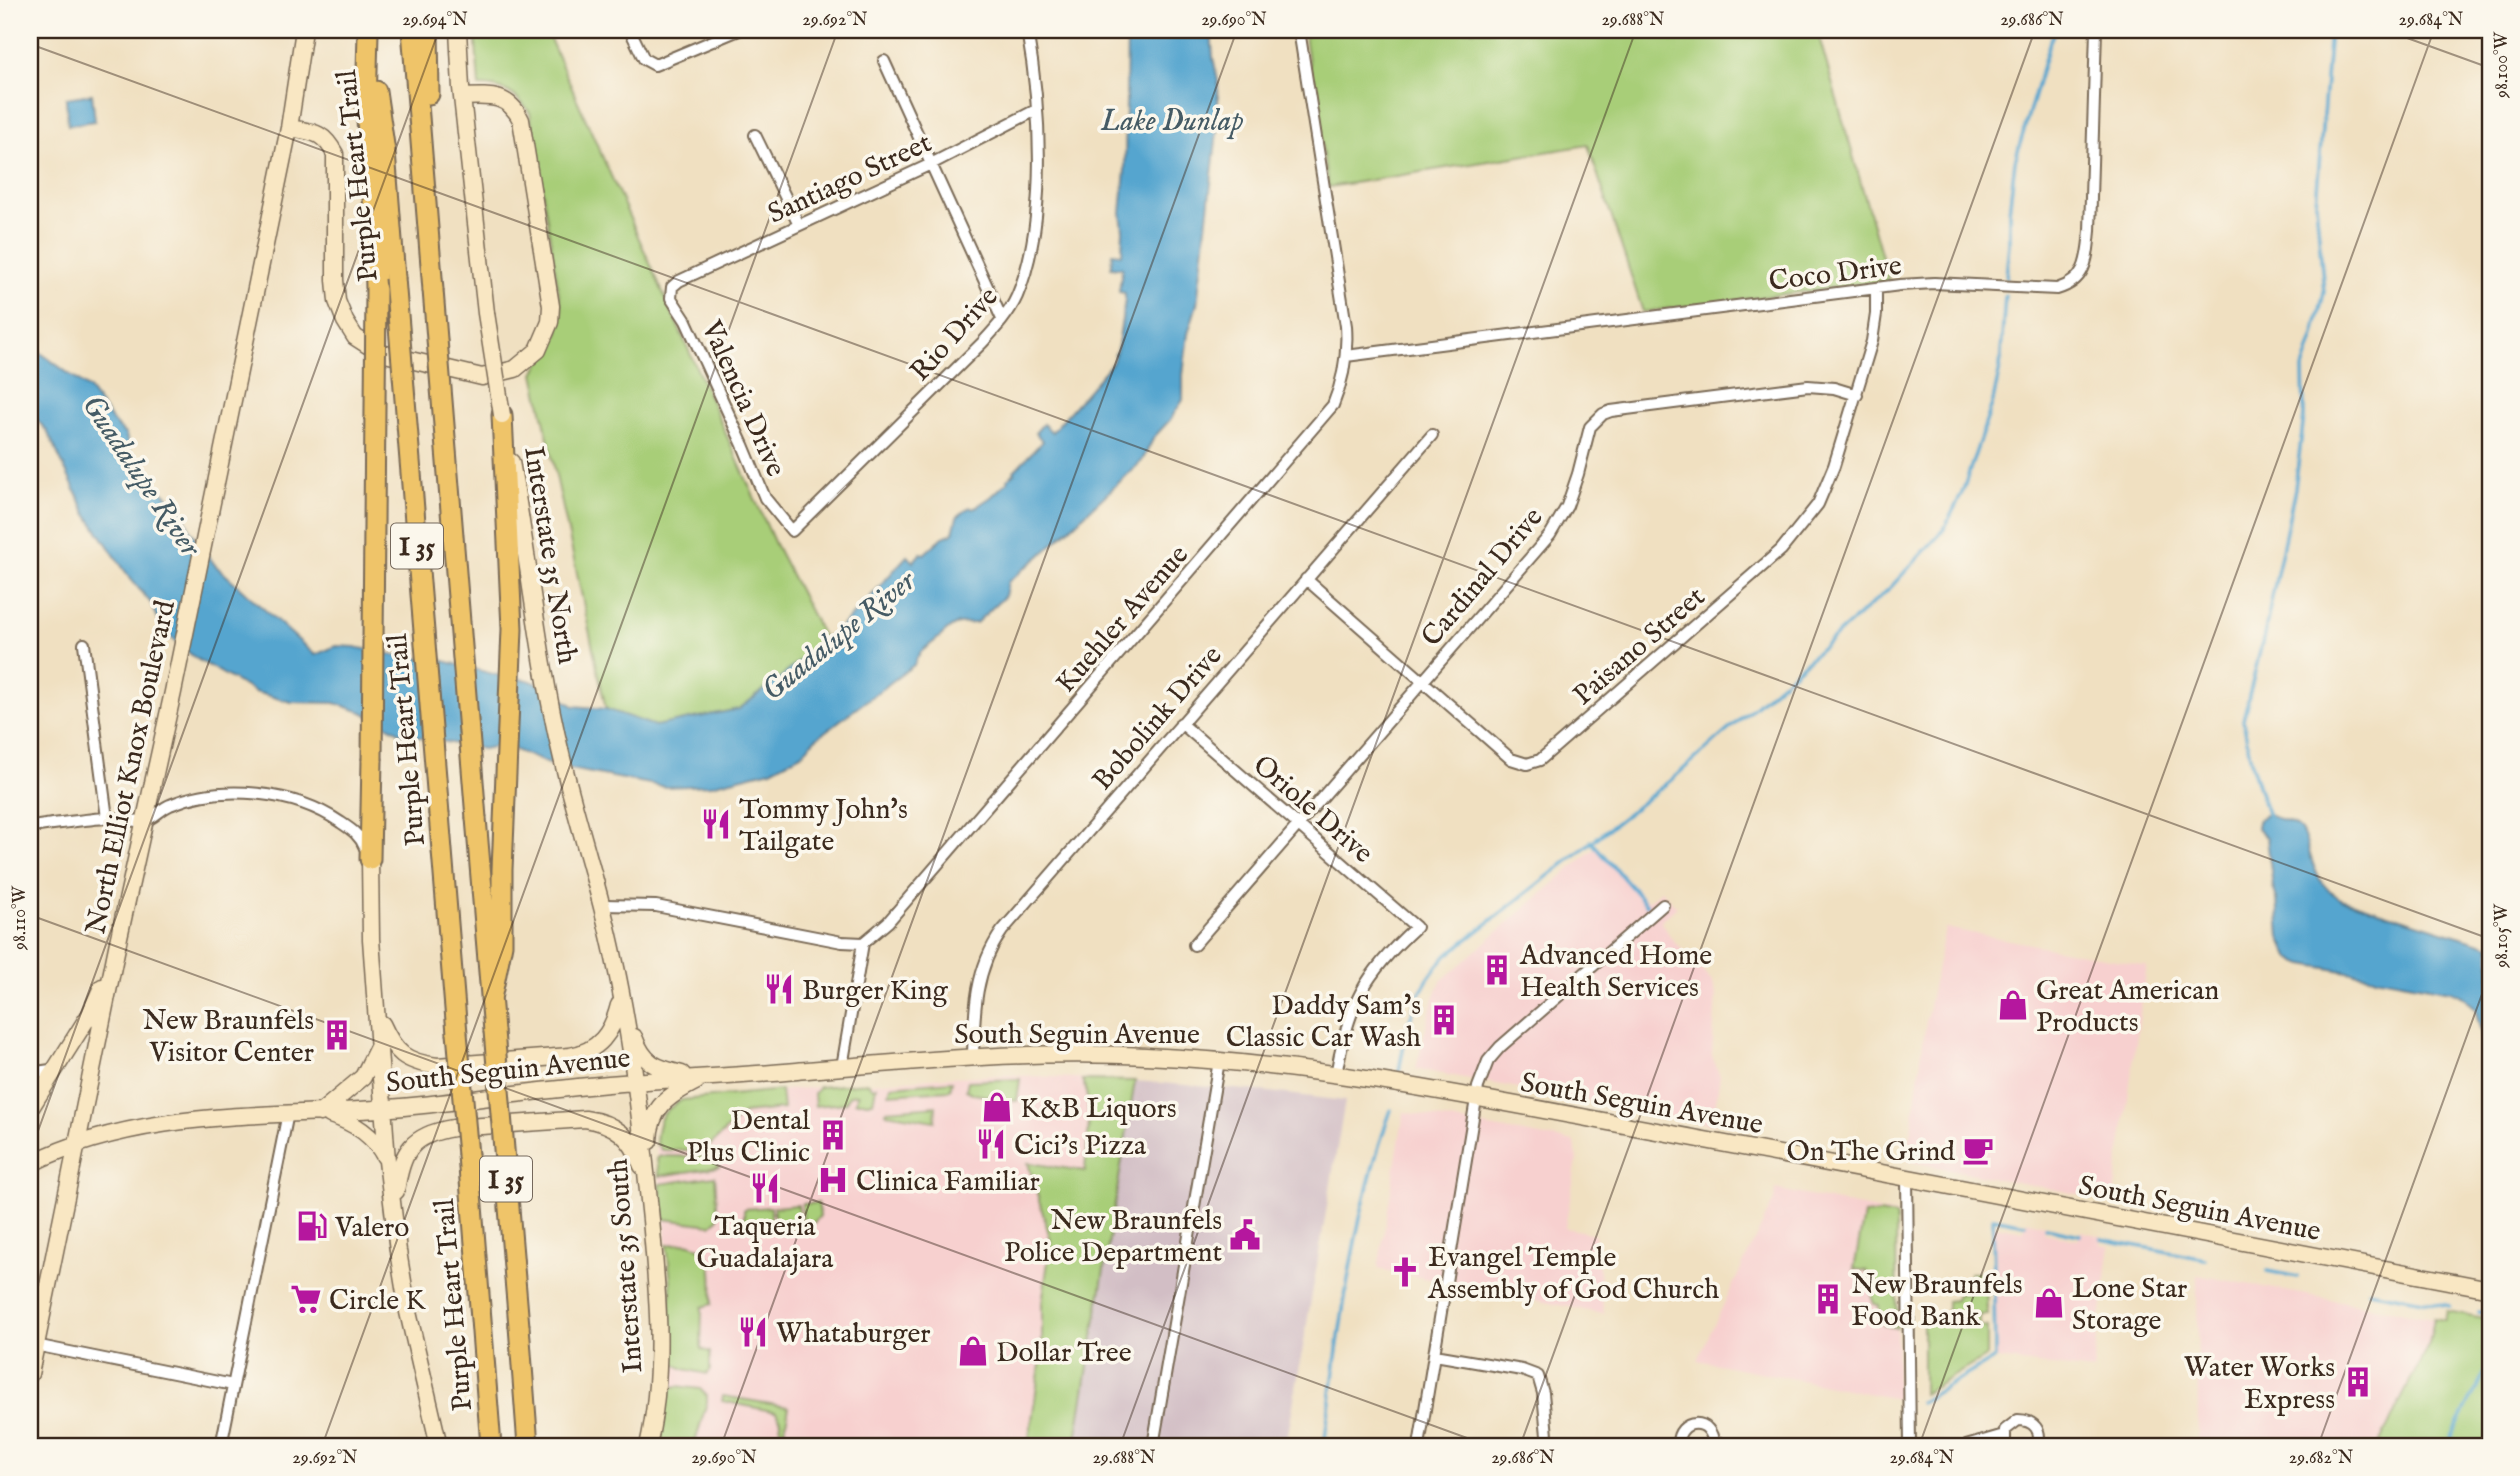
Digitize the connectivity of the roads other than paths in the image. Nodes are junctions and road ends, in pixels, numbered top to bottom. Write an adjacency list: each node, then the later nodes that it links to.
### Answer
1 (303, 30): 14 (main road, North Elliot Knox Boulevard)
2 (412, 30): 17 (highway, I 35)
3 (428, 30): 17 (highway)
4 (458, 30): 12 (main road, Interstate 35 North)
5 (630, 30): 6 (street)
6 (739, 30)
7 (1027, 30): 13 (street, Rio Drive)
8 (1299, 30): 22 (street, Kuehler Avenue)
9 (2096, 30): 20 (street, Coco Drive)
10 (368, 32): 35 (highway, bridge); 74 (highway, Purple Heart Trail / I 35, bridge)
11 (884, 61): 16 (street)
12 (462, 97): 14 (main road); 24 (main road, Interstate 35 North, bridge)
13 (1036, 110): 16 (street, Santiago Street); 21 (street, Rio Drive)
14 (289, 128): 32 (main road, North Elliot Knox Boulevard)
15 (755, 135): 18 (street)
16 (931, 164): 18 (street, Santiago Street); 21 (street)
17 (427, 215): 42 (highway, I 35, bridge)
18 (799, 225): 19 (street, Santiago Street)
19 (679, 281): 26 (street, Valencia Drive)
20 (1876, 290): 22 (street, Coco Drive); 23 (street, Paisano Street)
21 (1002, 319): 26 (street, Rio Drive)
22 (1346, 356): 38 (street, Kuehler Avenue)
23 (1857, 395): 29 (street, Cardinal Drive); 29 (street, Paisano Street)
24 (502, 415): 36 (main road, Interstate 35 North); 42 (highway)
25 (1432, 435): 27 (street, Bobolink Drive)
26 (792, 531)
27 (1306, 579): 29 (street, Paisano Street); 30 (street, Bobolink Drive)
28 (84, 644): 31 (street)
29 (1423, 681): 33 (street, Cardinal Drive)
30 (1181, 723): 33 (street, Oriole Drive); 45 (street, Bobolink Drive)
31 (107, 818): 32 (street); 34 (street)
32 (146, 821): 35 (street); 40 (main road, North Elliot Knox Boulevard)
33 (1299, 824): 39 (street, Cardinal Drive); 50 (street, Oriole Drive)
34 (30, 827)
35 (370, 859): 43 (main road)
36 (602, 905): 38 (street); 41 (main road, Interstate 35 North)
37 (1664, 905): 53 (street)
38 (863, 943): 47 (street)
39 (1194, 945)
40 (114, 963): 48 (main road); 58 (main road, North Elliot Knox Boulevard)
41 (621, 998): 43 (main road); 51 (main road); 52 (main road, Interstate 35 North)
42 (491, 999): 69 (highway, I 35, bridge)
43 (376, 1008): 44 (main road)
44 (379, 1045): 55 (main road); 57 (main road)
45 (972, 1056): 46 (main road, South Seguin Avenue); 47 (main road, South Seguin Avenue)
46 (1219, 1061): 50 (main road, South Seguin Avenue); 76 (street)
47 (842, 1067): 51 (main road, South Seguin Avenue)
48 (57, 1069): 49 (street); 54 (main road)
49 (30, 1073)
50 (1336, 1075): 53 (main road, South Seguin Avenue)
51 (702, 1079): 52 (main road, South Seguin Avenue); 62 (main road)
52 (637, 1081): 55 (main road, South Seguin Avenue); 62 (main road, Interstate 35 South)
53 (1476, 1098): 61 (main road, South Seguin Avenue); 66 (street)
54 (30, 1109)
55 (384, 1109): 57 (main road, South Seguin Avenue); 59 (main road)
56 (288, 1113): 57 (main road, South Seguin Avenue); 58 (main road, South Seguin Avenue); 68 (street)
57 (320, 1113): 59 (main road)
58 (77, 1143): 60 (main road, South Seguin Avenue); 65 (main road, North Elliot Knox Boulevard)
59 (387, 1161): 63 (main road)
60 (30, 1164)
61 (1907, 1178): 64 (main road, South Seguin Avenue); 81 (street)
62 (647, 1181): 63 (main road); 75 (main road, Interstate 35 South)
63 (393, 1213): 73 (main road)
64 (2484, 1288)
65 (32, 1342): 67 (main road, North Elliot Knox Boulevard); 68 (street)
66 (1435, 1355): 77 (street); 78 (street)
67 (30, 1374)
68 (233, 1385): 72 (street)
69 (528, 1441)
70 (2005, 1441): 82 (street); 83 (street)
71 (1713, 1445): 79 (street); 80 (street)
72 (220, 1446)
73 (439, 1446)
74 (491, 1446)
75 (648, 1446)
76 (1153, 1446)
77 (1419, 1446)
78 (1548, 1446)
79 (1678, 1446)
80 (1739, 1446)
81 (1910, 1446)
82 (1966, 1446)
83 (2037, 1446)

